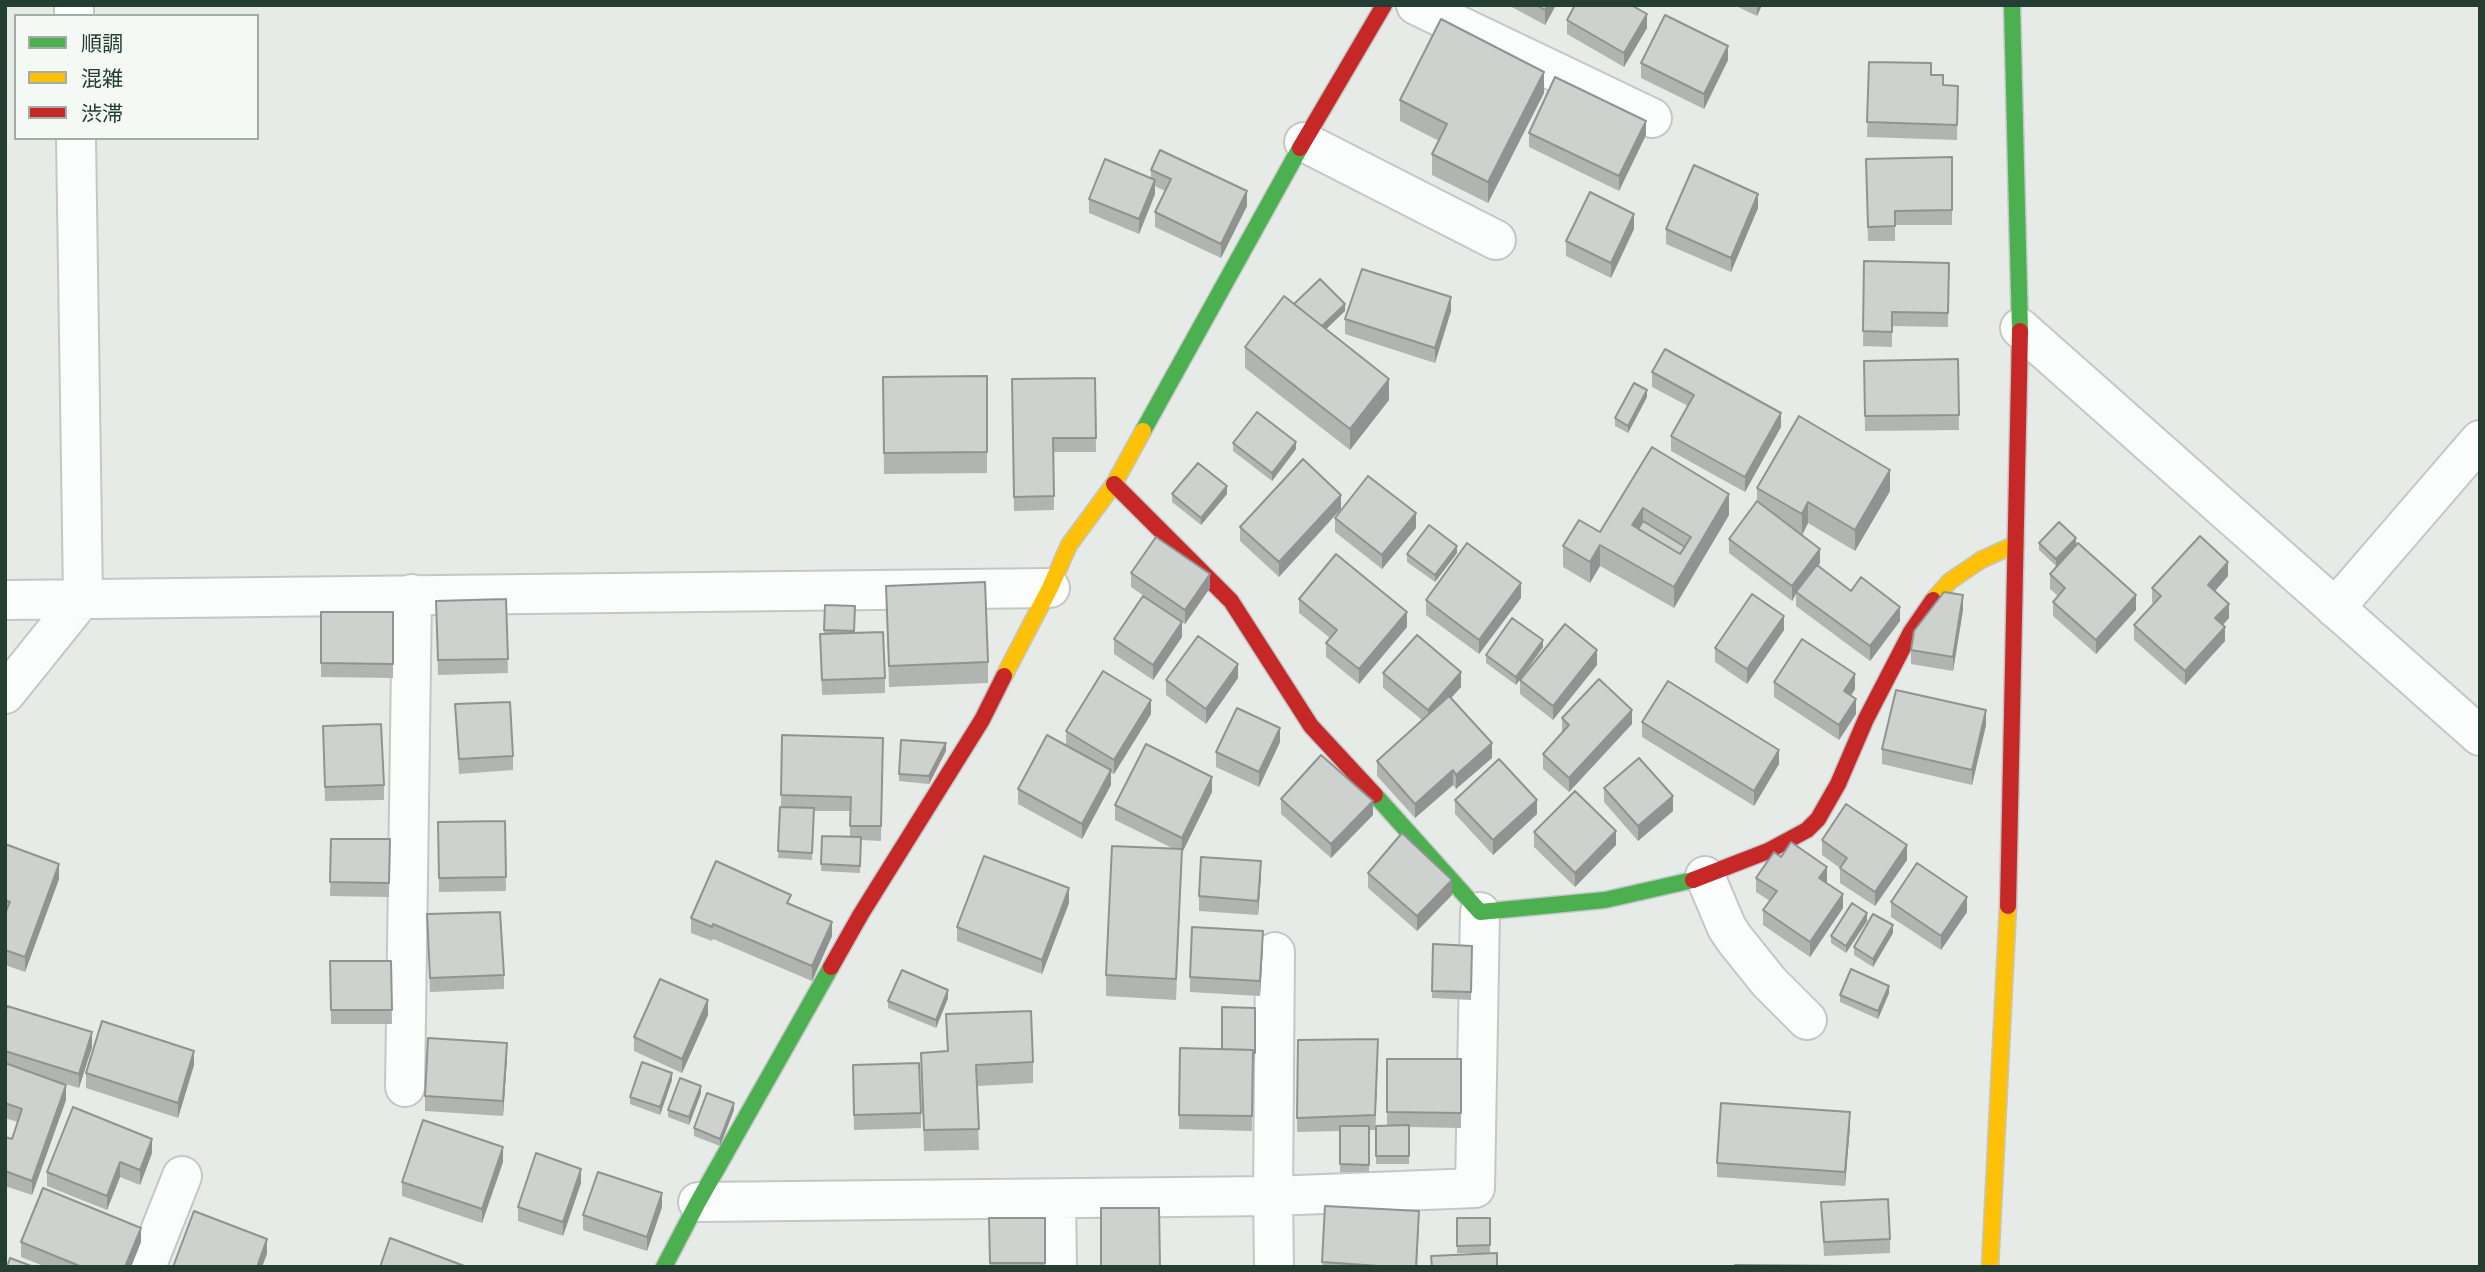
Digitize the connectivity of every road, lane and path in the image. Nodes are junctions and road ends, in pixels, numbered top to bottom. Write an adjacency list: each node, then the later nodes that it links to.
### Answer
1 (1384, 5): 6 (street)
2 (1416, 5): 4 (street)
3 (2012, 5): 8 (street)
4 (1652, 118)
5 (76, 140): 14 (street)
6 (1304, 142): 7 (street); 10 (street)
7 (1496, 240)
8 (2020, 328): 11 (street); 16 (street)
9 (2480, 440): 16 (street)
10 (1114, 484): 12 (street); 20 (street)
11 (2016, 544): 19 (street); 32 (street)
12 (1050, 588): 13 (street); 27 (street)
13 (412, 594): 14 (street); 23 (street)
14 (83, 597): 15 (street); 17 (street)
15 (5, 600)
16 (2335, 608): 18 (street)
17 (5, 694)
18 (2480, 736)
19 (1705, 876): 20 (street); 22 (street)
20 (1480, 912): 25 (street)
21 (1275, 952): 25 (street)
22 (1807, 1020)
23 (405, 1087)
24 (182, 1176): 28 (street)
25 (1273, 1196): 26 (street); 31 (street)
26 (1056, 1200): 27 (street); 30 (street)
27 (698, 1202): 29 (street)
28 (146, 1267)
29 (664, 1267)
30 (1057, 1267)
31 (1274, 1267)
32 (1990, 1267)

